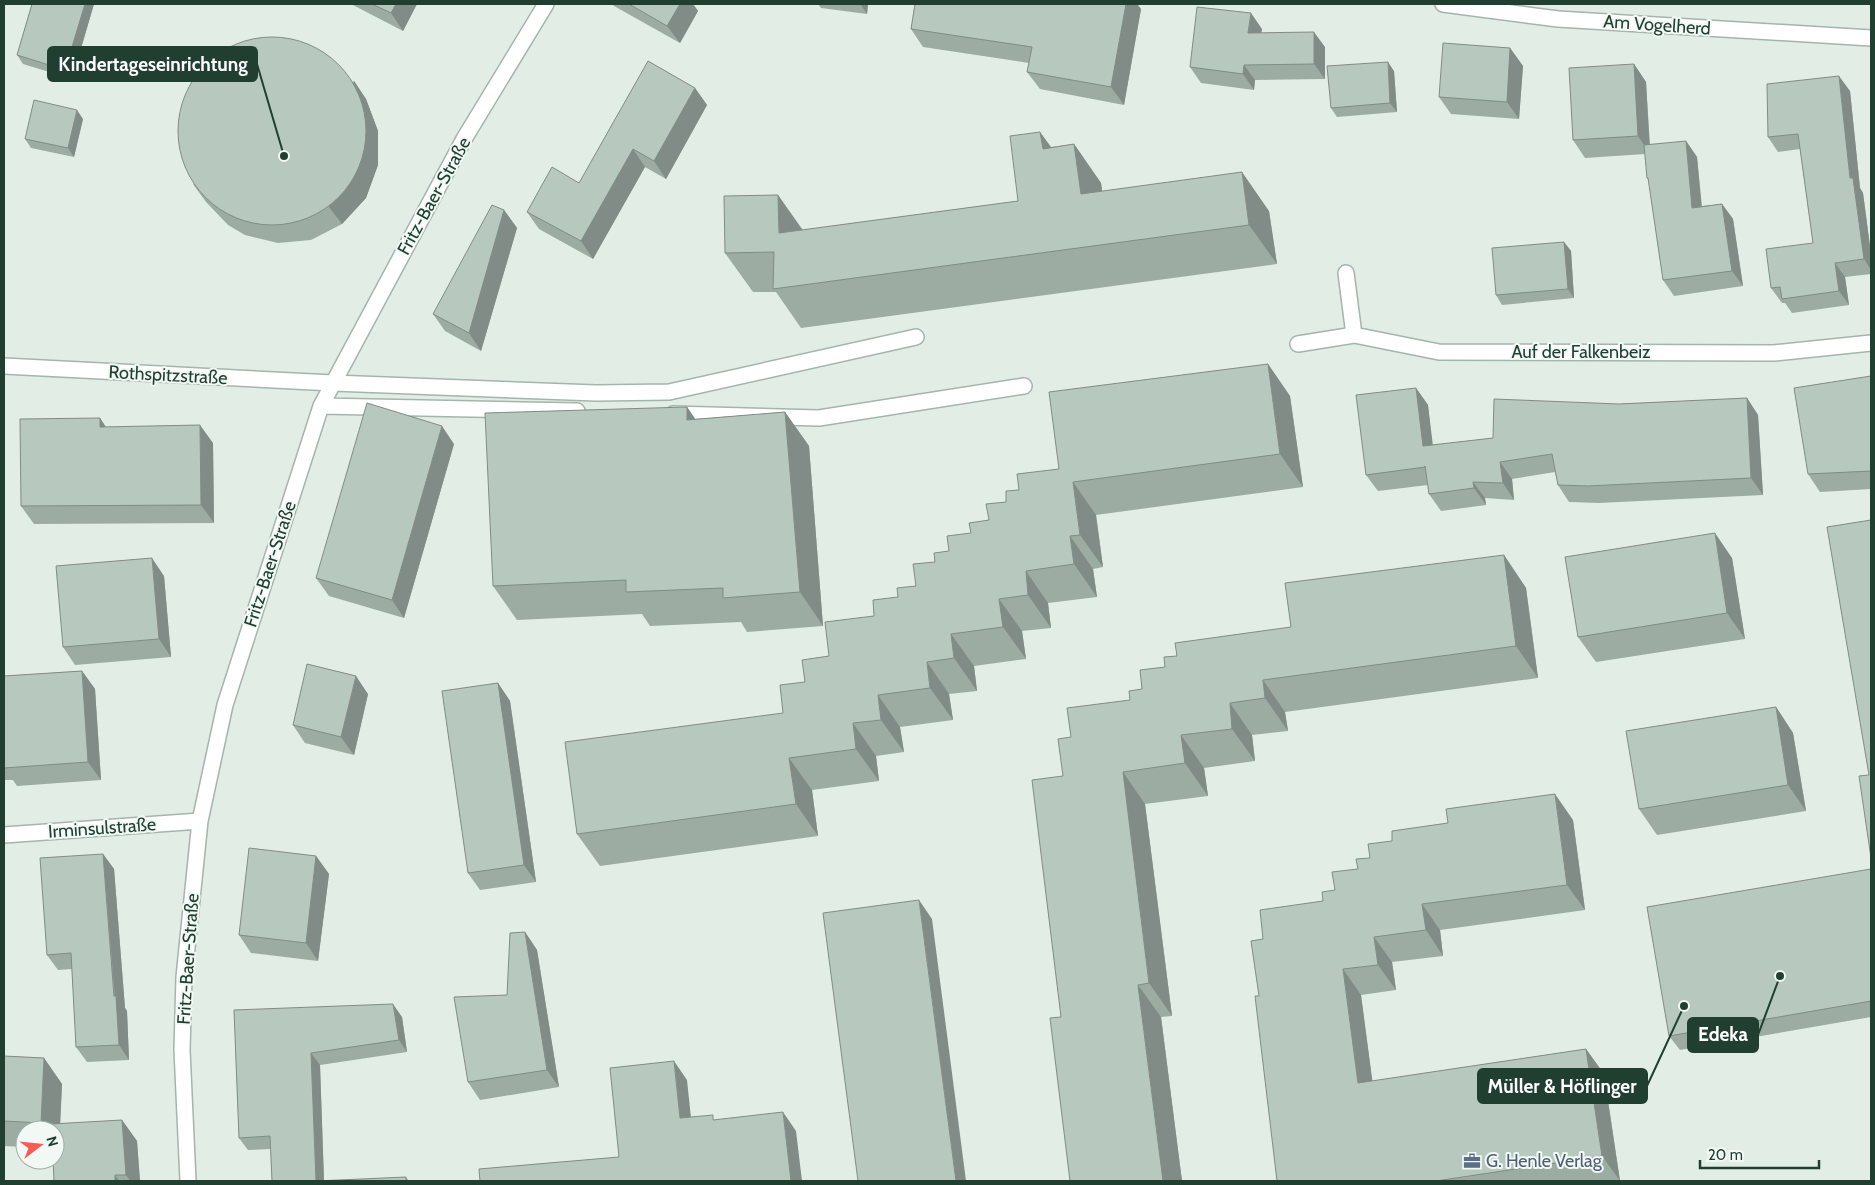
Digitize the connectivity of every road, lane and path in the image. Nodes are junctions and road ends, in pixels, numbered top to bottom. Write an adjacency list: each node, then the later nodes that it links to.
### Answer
1 (546, 4): 10 (street, Fritz-Baer-Straße)
2 (1443, 4): 3 (street, Am Vogelherd)
3 (1871, 38)
4 (1346, 273): 5 (street)
5 (1354, 334): 7 (street, Auf der Falkenbeiz); 8 (street)
6 (916, 337): 10 (street, Rothspitzstraße)
7 (1871, 343)
8 (1298, 344)
9 (4, 366): 10 (street, Rothspitzstraße)
10 (333, 383): 12 (street, Fritz-Baer-Straße)
11 (1024, 386): 14 (street)
12 (321, 406): 13 (street); 15 (street, Fritz-Baer-Straße)
13 (594, 412)
14 (662, 414)
15 (200, 821): 16 (street, Irminsulstraße); 17 (street, Fritz-Baer-Straße)
16 (4, 835)
17 (188, 1181)

